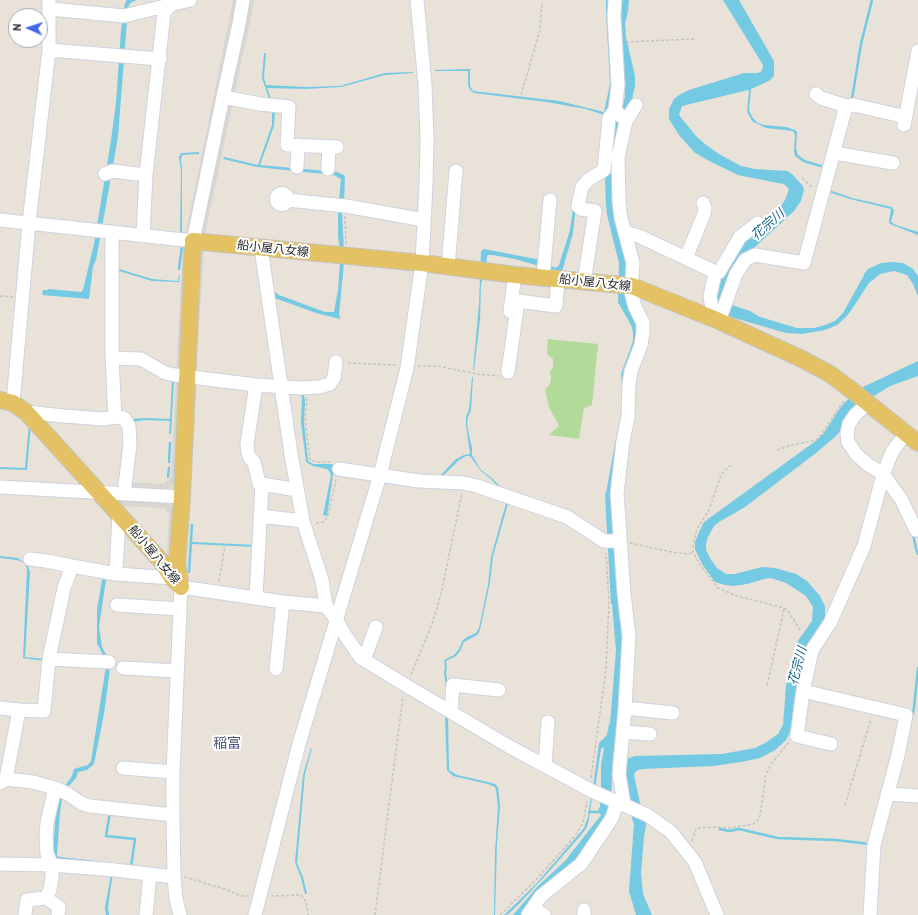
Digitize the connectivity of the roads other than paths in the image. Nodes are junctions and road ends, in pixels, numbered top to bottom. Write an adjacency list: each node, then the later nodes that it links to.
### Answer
1 (190, 0): 5 (street)
2 (243, 0): 11 (street)
3 (417, 0): 27 (street)
4 (615, 0): 14 (street)
5 (171, 2): 6 (street); 9 (street)
6 (50, 4): 7 (street)
7 (49, 50): 9 (street); 28 (street)
8 (918, 51): 13 (street)
9 (160, 59): 22 (street)
10 (816, 94): 13 (street)
11 (223, 97): 15 (street); 33 (street)
12 (636, 105): 14 (street)
13 (846, 106): 16 (street)
14 (620, 115): 31 (street); 41 (street)
15 (298, 145): 18 (street); 19 (street)
16 (834, 153): 17 (street); 43 (street)
17 (893, 163)
18 (297, 167)
19 (328, 169)
20 (456, 171): 37 (street)
21 (105, 174): 22 (street)
22 (146, 175): 32 (street)
23 (287, 200): 27 (street)
24 (550, 200): 38 (street)
25 (703, 203): 35 (street)
26 (0, 220): 28 (street)
27 (424, 220): 36 (street)
28 (29, 223): 30 (street); 50 (street)
29 (758, 224): 39 (street)
30 (112, 232): 32 (street); 44 (street)
31 (625, 234): 35 (street); 42 (street)
32 (143, 235): 33 (street)
33 (193, 241): 34 (main road, 船小屋八女線); 46 (main road, 船小屋八女線)
34 (262, 248): 36 (main road, 船小屋八女線); 48 (street)
35 (686, 258): 39 (street)
36 (422, 263): 37 (main road, 船小屋八女線); 55 (street)
37 (448, 267): 40 (main road, 船小屋八女線)
38 (547, 272): 40 (main road, 船小屋八女線); 40 (street); 41 (main road, 船小屋八女線)
39 (715, 274): 43 (street)
40 (514, 275)
41 (584, 282): 42 (main road, 船小屋八女線)
42 (626, 286): 43 (main road, 船小屋八女線); 67 (street)
43 (720, 318): 49 (main road, 船小屋八女線)
44 (112, 358): 46 (street); 51 (street)
45 (336, 362): 48 (street)
46 (187, 376): 47 (street); 62 (main road, 船小屋八女線)
47 (256, 385): 48 (street); 58 (street)
48 (281, 387): 59 (street)
49 (867, 403): 52 (main road, 船小屋八女線); 56 (street)
50 (13, 405): 51 (street); 60 (main road, 船小屋八女線)
51 (115, 417): 61 (street)
52 (906, 433): 53 (main road, 船小屋八女線); 56 (street)
53 (918, 443)
54 (339, 469): 55 (street)
55 (380, 474): 67 (street); 77 (street)
56 (883, 474): 66 (street); 86 (street)
57 (0, 487): 60 (street)
58 (262, 487): 59 (street); 64 (street)
59 (298, 490): 65 (street)
60 (100, 493): 61 (street); 63 (main road, 船小屋八女線)
61 (124, 494): 62 (street)
62 (182, 497): 71 (main road, 船小屋八女線)
63 (119, 514): 70 (street); 71 (main road, 船小屋八女線)
64 (260, 516): 65 (street); 72 (street)
65 (304, 522): 75 (street)
66 (918, 530)
67 (613, 541): 88 (street)
68 (30, 559): 69 (street)
69 (72, 566): 70 (street); 79 (street)
70 (116, 574): 71 (street)
71 (176, 582): 72 (street); 76 (street)
72 (256, 598): 73 (street)
73 (283, 602): 75 (street); 83 (street)
74 (118, 605): 76 (street)
75 (326, 606): 77 (street)
76 (180, 609): 84 (street)
77 (336, 619): 80 (street); 115 (street)
78 (376, 627): 80 (street)
79 (50, 659): 81 (street); 89 (street)
80 (364, 660): 90 (street)
81 (109, 662)
82 (124, 668): 84 (street)
83 (276, 669)
84 (177, 671): 98 (street)
85 (499, 690): 90 (street)
86 (803, 691): 95 (street); 101 (street)
87 (0, 708): 89 (street)
88 (625, 708): 91 (street); 93 (street)
89 (19, 710): 99 (street)
90 (451, 712): 96 (street)
91 (673, 713)
92 (548, 722): 96 (street)
93 (623, 732): 94 (street); 103 (street)
94 (650, 734)
95 (831, 744)
96 (545, 766): 103 (street)
97 (123, 768): 98 (street)
98 (173, 772): 104 (street)
99 (3, 781): 100 (street)
100 (60, 790): 104 (street); 106 (street)
101 (887, 794): 102 (street); 117 (street)
102 (918, 796)
103 (620, 803): 110 (street); 116 (street)
104 (173, 815): 108 (street)
105 (0, 864): 106 (street)
106 (52, 865): 107 (street); 109 (street)
107 (150, 875): 108 (street); 113 (street)
108 (174, 876): 114 (street)
109 (46, 898): 111 (street); 112 (street)
110 (535, 913)
111 (25, 915)
112 (58, 915)
113 (146, 915)
114 (180, 915)
115 (255, 915)
116 (717, 915)
117 (870, 915)

